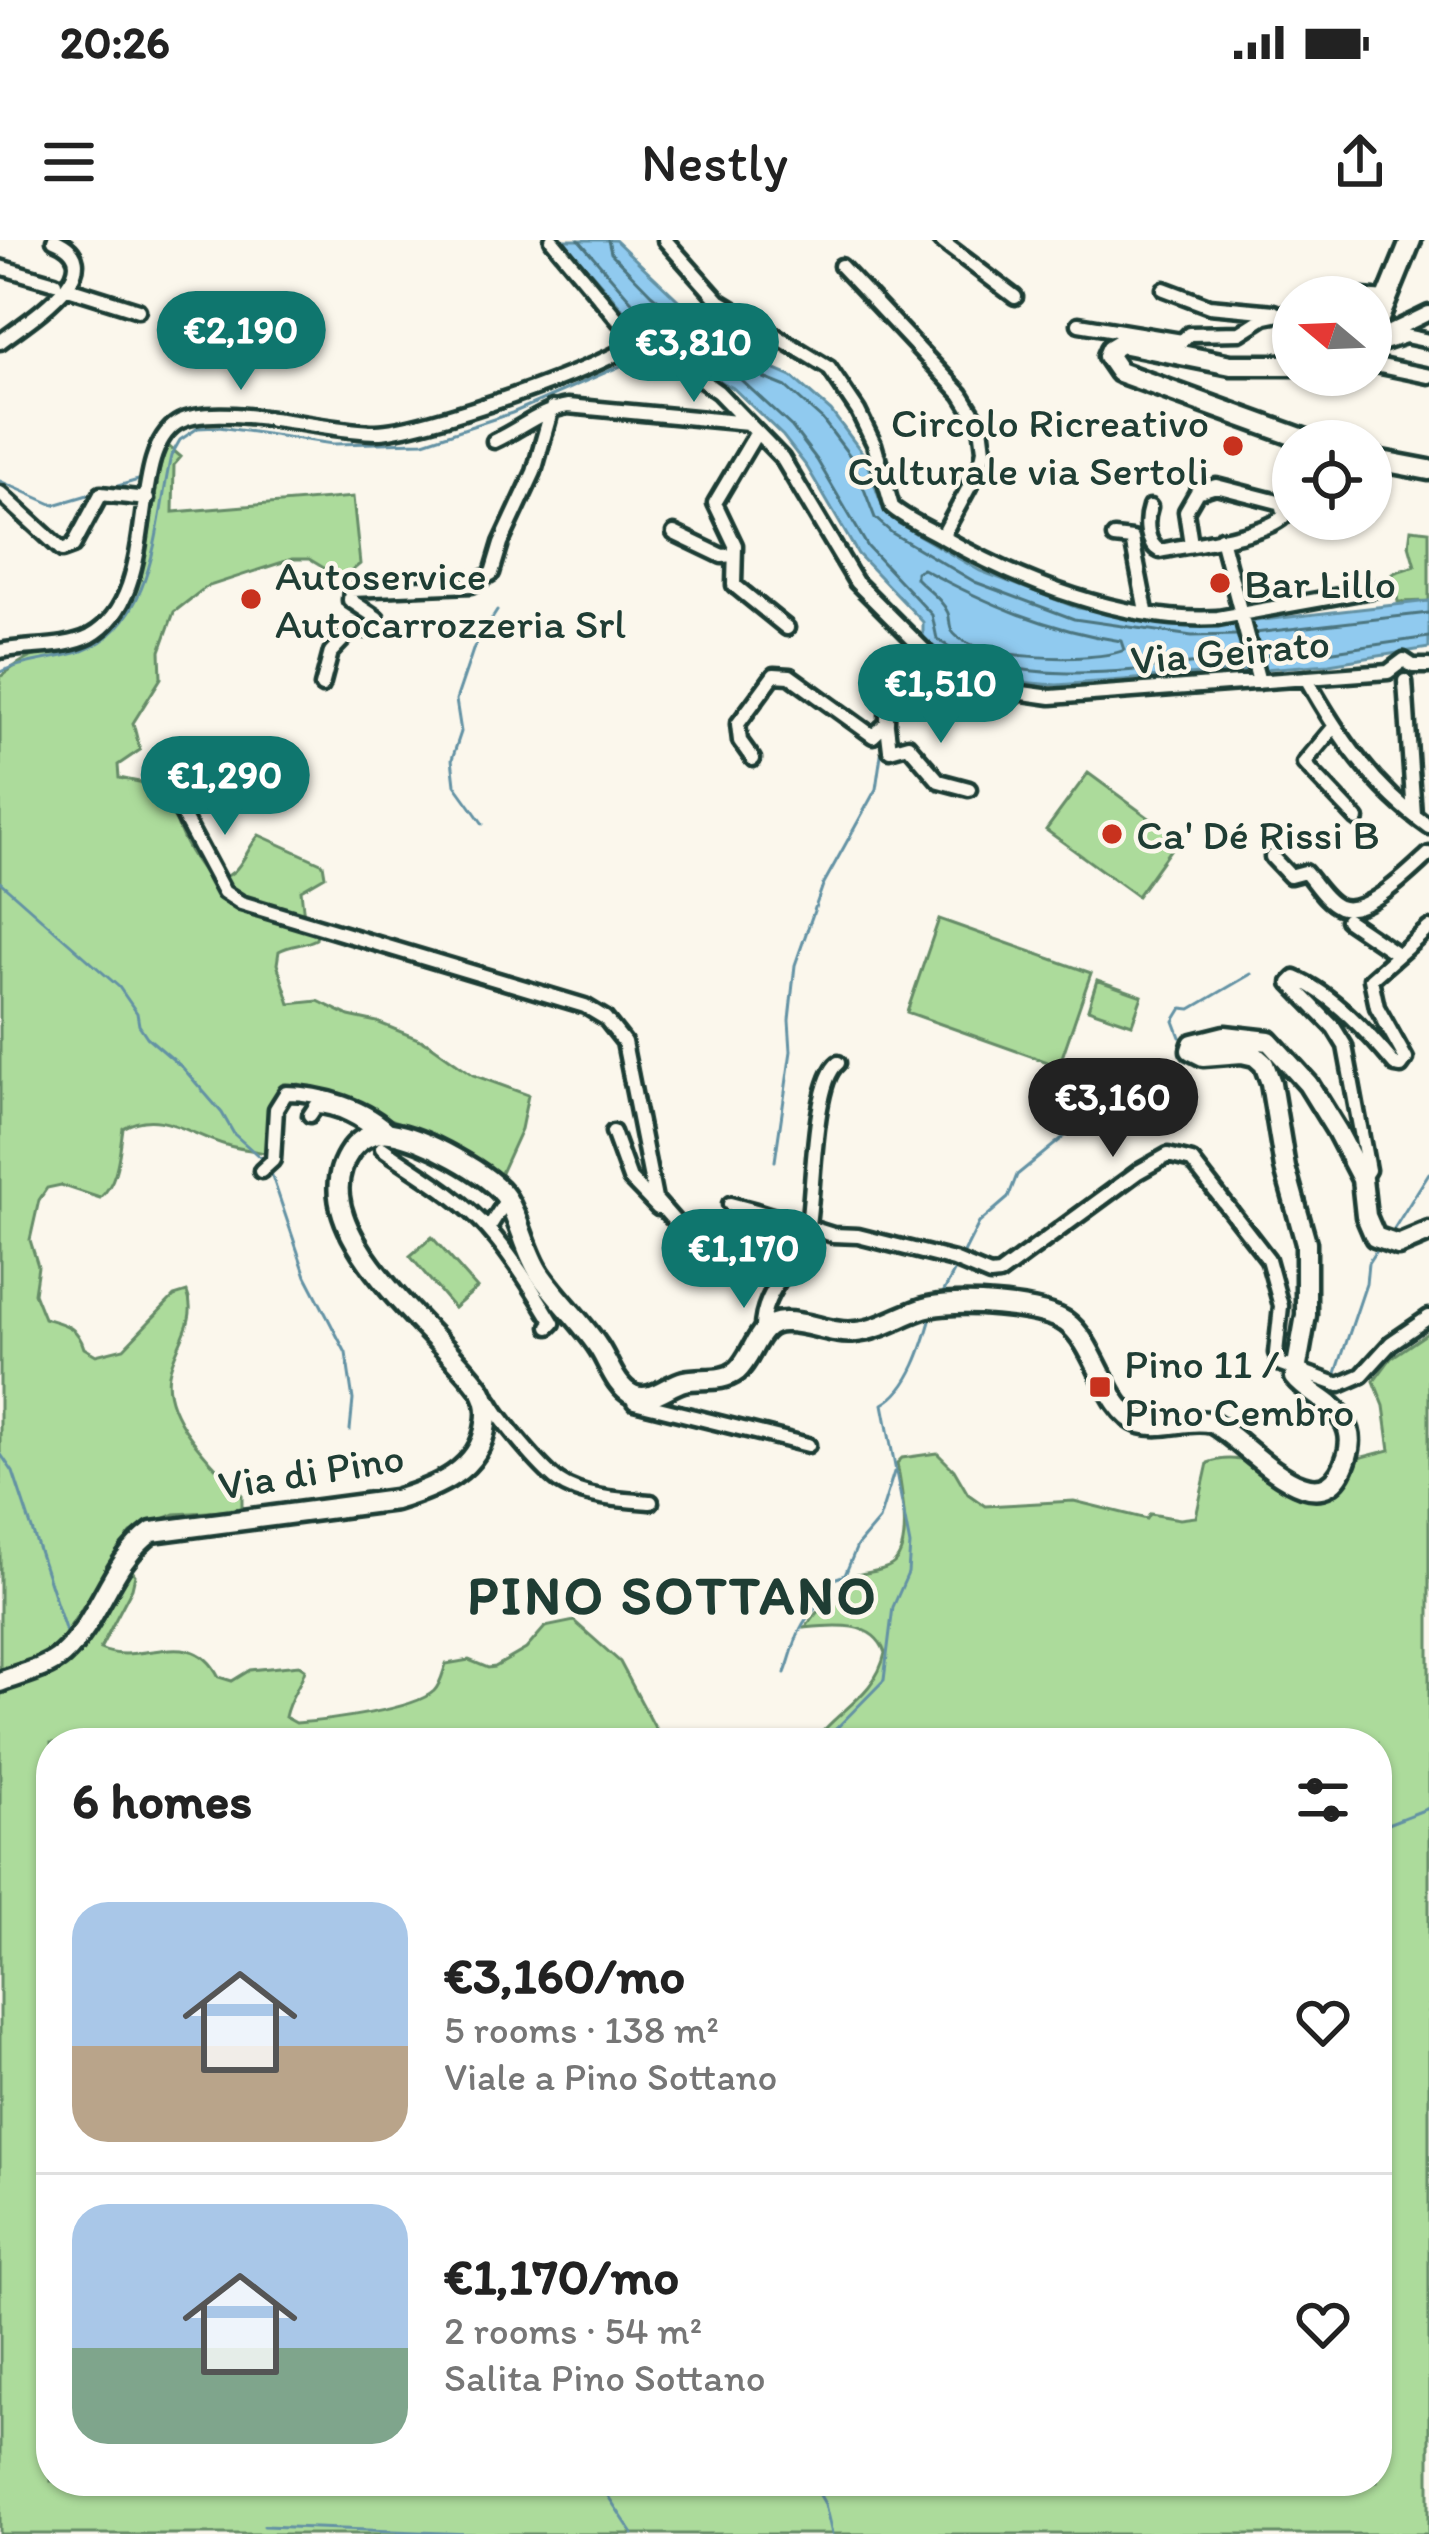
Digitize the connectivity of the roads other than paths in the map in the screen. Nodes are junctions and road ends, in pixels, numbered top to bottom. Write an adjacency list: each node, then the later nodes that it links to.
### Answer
1 (54, 240): 8 (street)
2 (552, 240): 19 (street, Via Geirato)
3 (665, 240): 35 (street)
4 (940, 240): 11 (street)
5 (1411, 240): 9 (street)
6 (841, 266): 35 (street)
7 (0, 267): 8 (street)
8 (62, 286): 12 (street); 21 (street)
9 (1392, 287)
10 (1164, 289): 13 (street)
11 (1016, 297)
12 (137, 310)
13 (1272, 311)
14 (1429, 313): 17 (street)
15 (1272, 316): 16 (street)
16 (1079, 324)
17 (1392, 332)
18 (1392, 338): 20 (street)
19 (643, 341): 26 (street, Via Geirato); 32 (street)
20 (1429, 341)
21 (0, 342)
22 (1272, 365): 27 (street)
23 (1392, 368): 24 (street)
24 (1429, 376)
25 (551, 408): 26 (street); 28 (street); 50 (street)
26 (753, 428): 39 (street); 44 (street, Via Geirato)
27 (1272, 428)
28 (494, 441)
29 (1392, 463): 30 (street)
30 (1429, 470)
31 (0, 493): 32 (street)
32 (147, 499): 45 (street)
33 (1150, 507): 38 (street)
34 (674, 533): 39 (street)
35 (942, 537): 41 (street)
36 (1114, 537): 41 (street)
37 (1221, 538): 38 (street); 38 (street); 42 (street)
38 (1191, 544)
39 (733, 555): 43 (street)
40 (1383, 588): 42 (street)
41 (1146, 610): 42 (street)
42 (1239, 614): 49 (street)
43 (787, 628)
44 (916, 646): 49 (street, Via Geirato); 51 (street)
45 (0, 651)
46 (1429, 666): 47 (street, Via Geirato)
47 (1399, 675): 48 (street, Via Geirato); 56 (street)
48 (1306, 678): 49 (street, Via Geirato); 52 (street)
49 (1258, 682)
50 (322, 686)
51 (887, 723): 53 (street); 54 (street)
52 (1334, 727): 56 (street); 57 (street)
53 (753, 759)
54 (968, 789)
55 (179, 808): 72 (street)
56 (1414, 815): 58 (street)
57 (1357, 819)
58 (1429, 827)
59 (1429, 854): 60 (street)
60 (1272, 856)
61 (1347, 920): 63 (street)
62 (1429, 928): 63 (street)
63 (1397, 954): 69 (street)
64 (838, 1063): 74 (street)
65 (310, 1115): 67 (street)
66 (613, 1132): 72 (street)
67 (384, 1138): 68 (street); 70 (street); 75 (street); 82 (street)
68 (262, 1171)
69 (1362, 1179): 76 (street); 80 (street)
70 (507, 1199): 75 (street); 81 (street)
71 (730, 1204): 73 (street)
72 (665, 1209): 73 (street)
73 (756, 1211): 74 (street)
74 (808, 1227): 79 (street); 80 (street)
75 (488, 1229): 78 (street)
76 (1429, 1232)
77 (1429, 1317): 80 (street)
78 (549, 1327)
79 (762, 1332): 80 (street); 81 (street)
80 (1296, 1367)
81 (614, 1373): 83 (street)
82 (484, 1397): 84 (street); 85 (street, Via di Pino)
83 (808, 1444)
84 (650, 1502)
85 (0, 1682)

